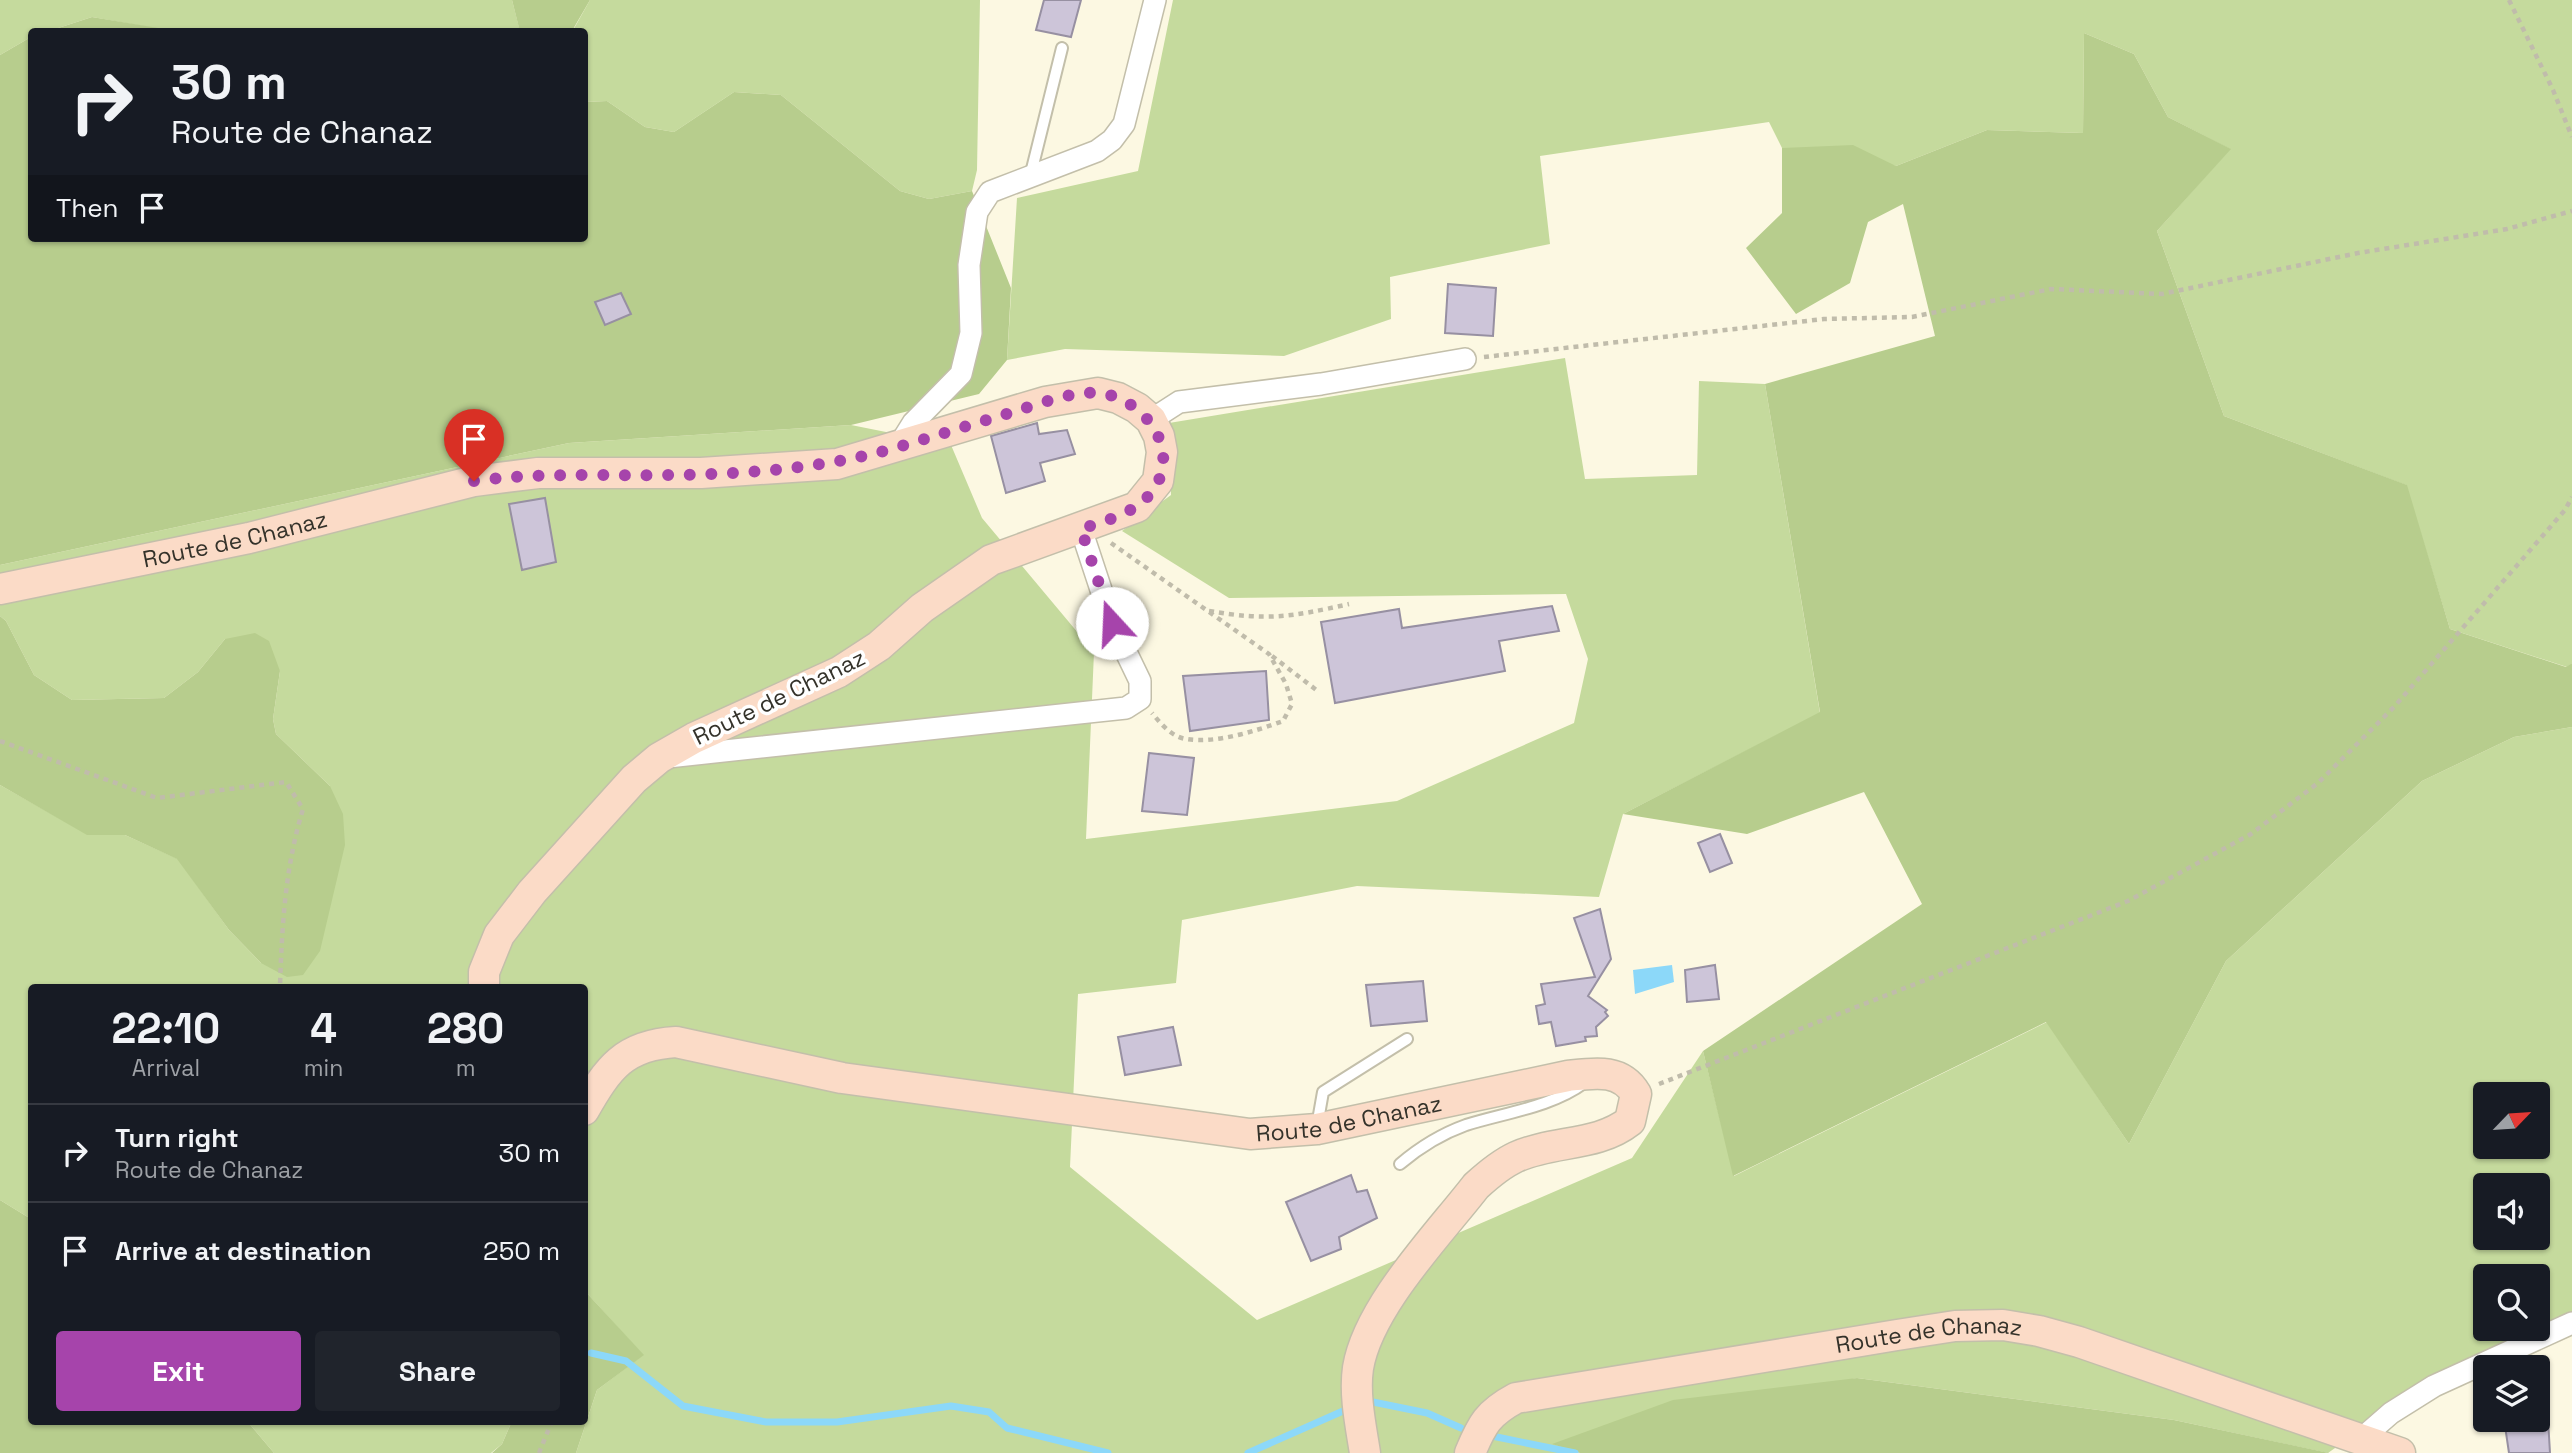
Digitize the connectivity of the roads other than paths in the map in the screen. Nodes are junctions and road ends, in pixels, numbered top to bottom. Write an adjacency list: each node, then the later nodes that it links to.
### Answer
1 (1156, 0): 3 (street)
2 (1062, 48): 3 (lane)
3 (1030, 177): 6 (street)
4 (1465, 359): 5 (street)
5 (1151, 420): 6 (street, Route de Chanaz); 7 (street, Route de Chanaz)
6 (898, 447): 8 (street, Route de Chanaz)
7 (1084, 528): 9 (street, Route de Chanaz); 9 (street)
8 (0, 589)
9 (659, 758): 10 (street, Route de Chanaz)
10 (484, 984)
11 (1407, 1038): 14 (lane)
12 (1597, 1073): 14 (street, Route de Chanaz); 15 (lane); 18 (street, Route de Chanaz)
13 (588, 1103): 14 (street, Route de Chanaz)
14 (1317, 1129)
15 (1400, 1164)
16 (2572, 1322): 17 (street)
17 (2360, 1440): 19 (street, Route de Chanaz); 20 (street, Route de Chanaz)
18 (1365, 1453)
19 (1470, 1453)
20 (2400, 1453)

